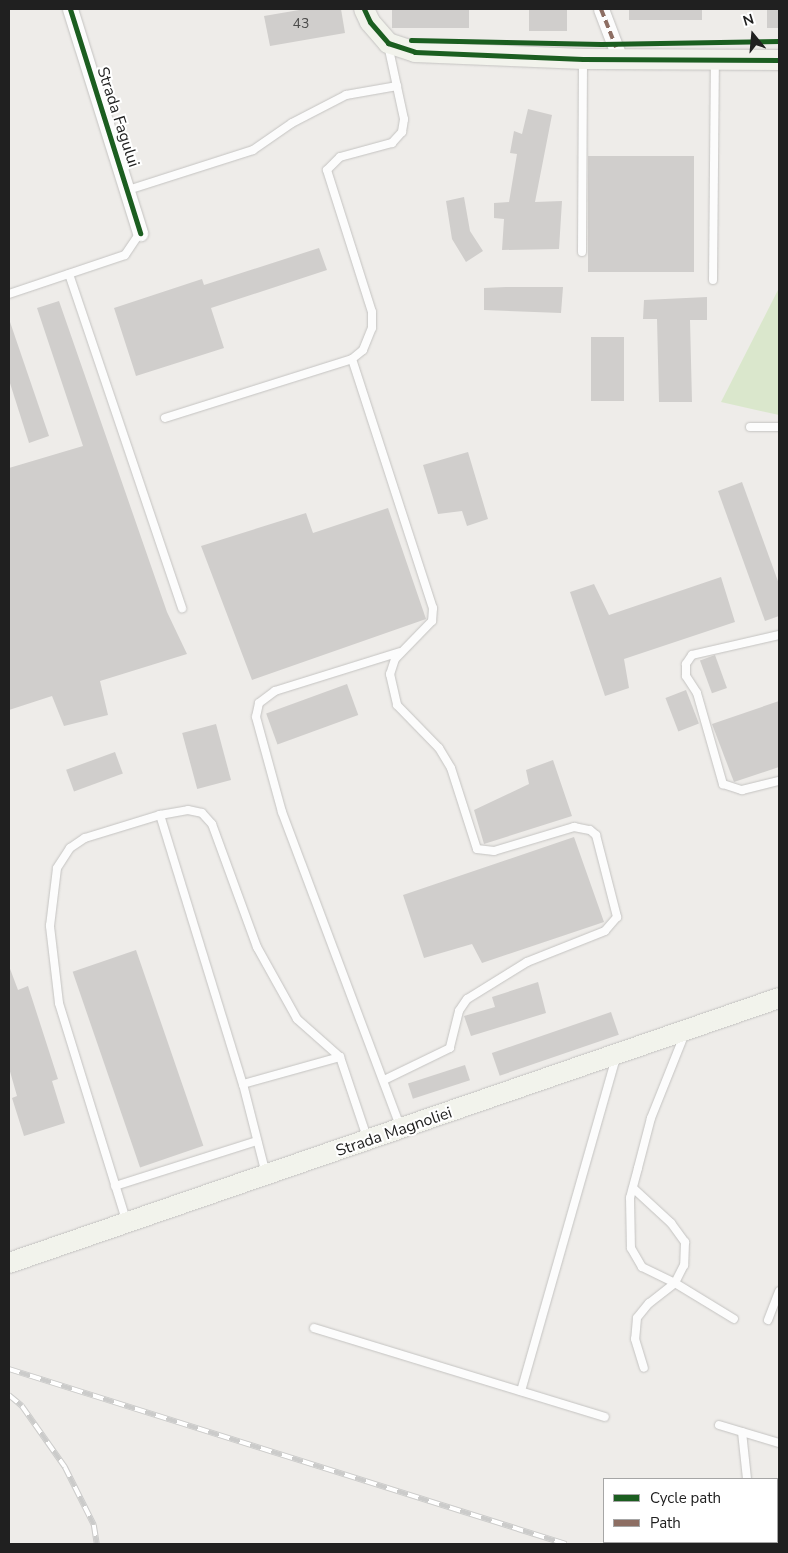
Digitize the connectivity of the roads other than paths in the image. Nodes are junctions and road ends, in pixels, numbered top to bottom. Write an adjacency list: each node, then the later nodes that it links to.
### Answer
1 (70, 9): 10 (street, Strada Fagului)
2 (364, 9): 4 (main road)
3 (601, 9): 6 (street)
4 (388, 43): 5 (main road); 9 (lane)
5 (583, 59): 6 (main road); 12 (lane)
6 (620, 59): 7 (main road)
7 (715, 60): 8 (main road); 14 (lane)
8 (779, 60)
9 (397, 86): 10 (lane); 16 (lane)
10 (128, 190): 11 (street, Strada Fagului)
11 (140, 233): 13 (lane, Strada Fagului)
12 (582, 252)
13 (69, 274): 15 (lane, Strada Fagului); 20 (lane)
14 (712, 280)
15 (9, 294)
16 (352, 359): 17 (lane); 22 (lane)
17 (165, 418)
18 (750, 427): 19 (lane)
19 (779, 427)
20 (182, 608)
21 (779, 635): 23 (lane)
22 (400, 652): 29 (lane); 29 (lane)
23 (779, 780)
24 (160, 816): 28 (lane); 30 (lane); 35 (lane)
25 (779, 998): 26 (main road, Strada Magnoliei)
26 (686, 1029): 27 (main road, Strada Magnoliei); 36 (lane)
27 (617, 1052): 31 (main road, Strada Magnoliei); 45 (lane)
28 (340, 1057): 30 (lane); 32 (lane)
29 (384, 1080): 31 (lane)
30 (243, 1084): 33 (lane)
31 (402, 1130): 32 (main road, Strada Magnoliei)
32 (369, 1141): 34 (main road, Strada Magnoliei)
33 (257, 1142): 34 (lane); 35 (lane)
34 (267, 1176): 37 (main road, Strada Magnoliei)
35 (115, 1186): 37 (lane)
36 (633, 1188): 39 (lane); 39 (lane)
37 (127, 1223): 38 (main road, Strada Magnoliei)
38 (9, 1263)
39 (675, 1283): 41 (lane); 44 (lane)
40 (779, 1291): 42 (lane)
41 (734, 1319)
42 (768, 1320)
43 (314, 1328): 45 (lane)
44 (644, 1368)
45 (521, 1391): 46 (lane)
46 (605, 1417)
47 (719, 1425): 48 (lane)
48 (742, 1432): 49 (lane); 50 (lane)
49 (779, 1443)
50 (747, 1478)

